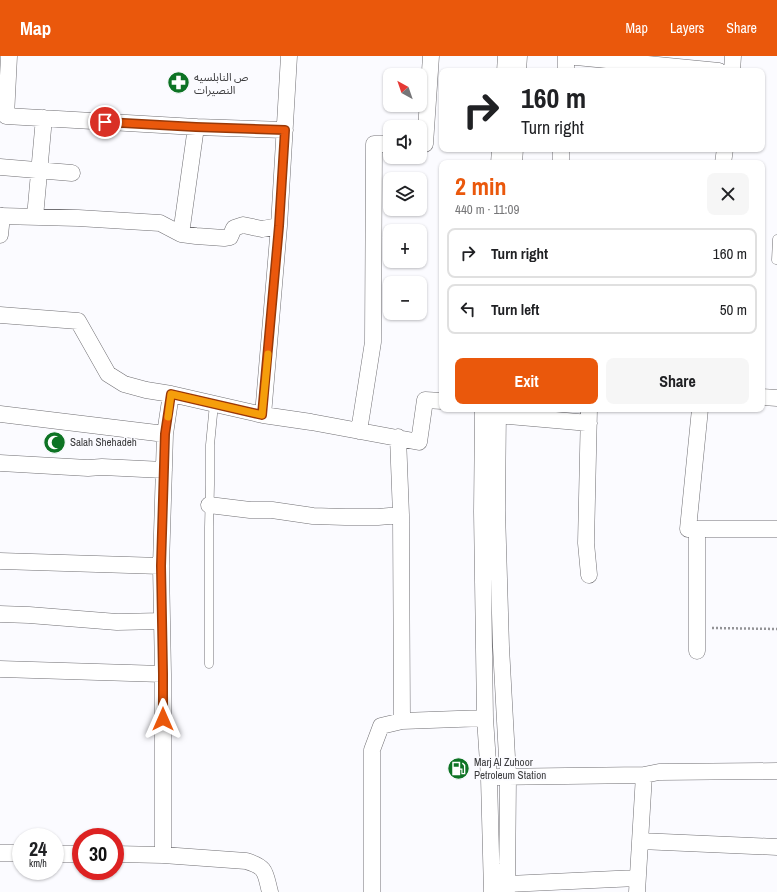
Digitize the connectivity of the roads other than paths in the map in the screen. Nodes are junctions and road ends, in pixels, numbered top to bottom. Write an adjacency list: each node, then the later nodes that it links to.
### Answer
1 (9, 56): 12 (street)
2 (289, 56): 15 (street)
3 (431, 56): 13 (street)
4 (506, 56): 7 (street)
5 (519, 56): 8 (street)
6 (733, 56): 11 (street)
7 (505, 68)
8 (518, 68)
9 (566, 68): 10 (street)
10 (688, 68)
11 (732, 68)
12 (44, 118): 14 (street); 18 (street)
13 (426, 120)
14 (196, 127): 15 (street); 23 (street)
15 (285, 130): 22 (street)
16 (383, 144): 40 (street)
17 (0, 167): 18 (street)
18 (40, 170): 19 (street); 21 (street)
19 (72, 173)
20 (1, 216): 21 (street); 24 (street)
21 (35, 217): 23 (street)
22 (279, 226): 23 (street); 38 (street)
23 (181, 234)
24 (0, 235)
25 (777, 239): 26 (lane)
26 (776, 260)
27 (0, 315): 28 (street)
28 (171, 394): 32 (street); 41 (street)
29 (765, 397): 30 (street)
30 (777, 398)
31 (439, 401): 42 (street)
32 (214, 404): 38 (street); 45 (lane)
33 (488, 412): 58 (street)
34 (488, 412): 62 (street)
35 (508, 412): 39 (street)
36 (700, 412): 47 (street)
37 (0, 414): 41 (street)
38 (262, 415): 40 (street)
39 (589, 416): 51 (street)
40 (359, 431): 42 (street)
41 (165, 434): 44 (street)
42 (398, 437): 46 (street)
43 (0, 463): 44 (street)
44 (164, 470): 50 (street)
45 (210, 505): 46 (street); 55 (lane)
46 (401, 515): 59 (street)
47 (697, 528): 48 (street); 54 (street)
48 (777, 529)
49 (0, 561): 50 (street)
50 (161, 566): 53 (street)
51 (589, 575)
52 (0, 614): 53 (street)
53 (162, 621): 57 (street)
54 (697, 651)
55 (209, 664)
56 (0, 669): 57 (street)
57 (163, 674): 69 (street)
58 (485, 718): 59 (street); 63 (street)
59 (402, 720): 73 (street)
60 (777, 771): 61 (street)
61 (644, 775): 62 (street); 64 (street)
62 (508, 776): 63 (street); 71 (street)
63 (489, 778): 74 (street)
64 (640, 841): 65 (street); 70 (street)
65 (777, 847)
66 (0, 853): 67 (street)
67 (12, 853)
68 (124, 854): 69 (street)
69 (163, 855): 72 (street)
70 (637, 885): 71 (street)
71 (507, 888)
72 (270, 892)
73 (372, 892)
74 (492, 892)

